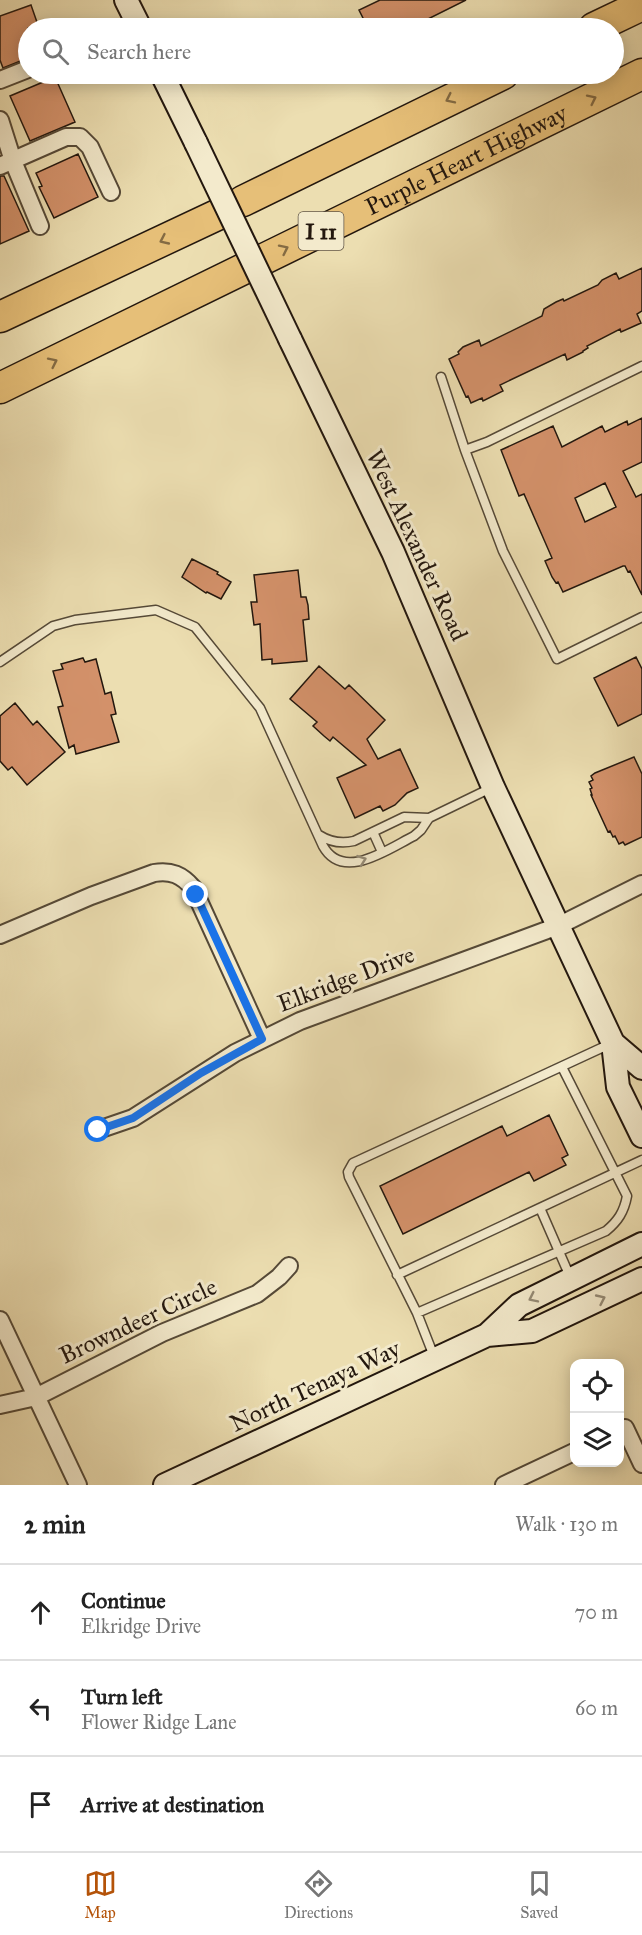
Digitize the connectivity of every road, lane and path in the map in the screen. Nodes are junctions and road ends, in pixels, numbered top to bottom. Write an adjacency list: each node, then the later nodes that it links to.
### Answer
1 (126, 0): 3 (main road)
2 (642, 5): 4 (highway)
3 (135, 18)
4 (615, 18)
5 (18, 73): 7 (street)
6 (642, 75): 11 (highway, Purple Heart Highway / I 11, one-way to 6)
7 (0, 80)
8 (167, 84): 25 (main road, West Alexander Road, bridge)
9 (482, 84): 15 (highway, I 11, one-way to 15)
10 (624, 84): 21 (highway, Purple Heart Highway / I 11, one-way to 10)
11 (624, 84)
12 (0, 120): 13 (street)
13 (7, 164): 14 (street); 17 (street)
14 (111, 192)
15 (243, 201)
16 (217, 215): 18 (highway, one-way to 18)
17 (40, 226)
18 (0, 317)
19 (642, 366): 22 (lane)
20 (441, 377): 22 (lane)
21 (0, 388)
22 (465, 450): 23 (lane)
23 (642, 617)
24 (0, 662): 28 (lane)
25 (493, 787): 26 (lane); 31 (main road, West Alexander Road)
26 (429, 818): 27 (lane); 29 (lane)
27 (373, 832): 28 (lane); 29 (lane)
28 (318, 835): 29 (lane, one-way to 29)
29 (382, 852)
30 (642, 884): 31 (street, Elkridge Drive)
31 (558, 926): 33 (street, Elkridge Drive); 34 (main road, West Alexander Road)
32 (0, 935): 33 (street)
33 (262, 1039): 37 (street, Elkridge Drive)
34 (613, 1043): 35 (lane); 36 (main road, West Alexander Road); 38 (main road, West Alexander Road)
35 (562, 1067): 40 (lane); 45 (lane)
36 (642, 1068)
37 (98, 1130)
38 (642, 1136)
39 (642, 1160): 40 (lane)
40 (615, 1172): 41 (lane); 43 (lane)
41 (540, 1208): 43 (lane); 45 (lane)
42 (642, 1245): 46 (main road, North Tenaya Way)
43 (559, 1251): 46 (lane); 48 (lane)
44 (289, 1266): 52 (street, Browndeer Circle)
45 (397, 1275): 48 (lane)
46 (571, 1279): 50 (main road, North Tenaya Way, one-way to 50)
47 (642, 1279): 50 (main road, North Tenaya Way, one-way to 47)
48 (417, 1313): 51 (lane)
49 (0, 1320): 52 (street)
50 (487, 1335): 51 (main road, North Tenaya Way)
51 (435, 1360): 58 (main road, North Tenaya Way)
52 (36, 1397): 53 (street, Browndeer Circle); 57 (street)
53 (0, 1405)
54 (624, 1432): 56 (street)
55 (570, 1454): 59 (street)
56 (642, 1464)
57 (78, 1485)
58 (165, 1485)
59 (504, 1485)

